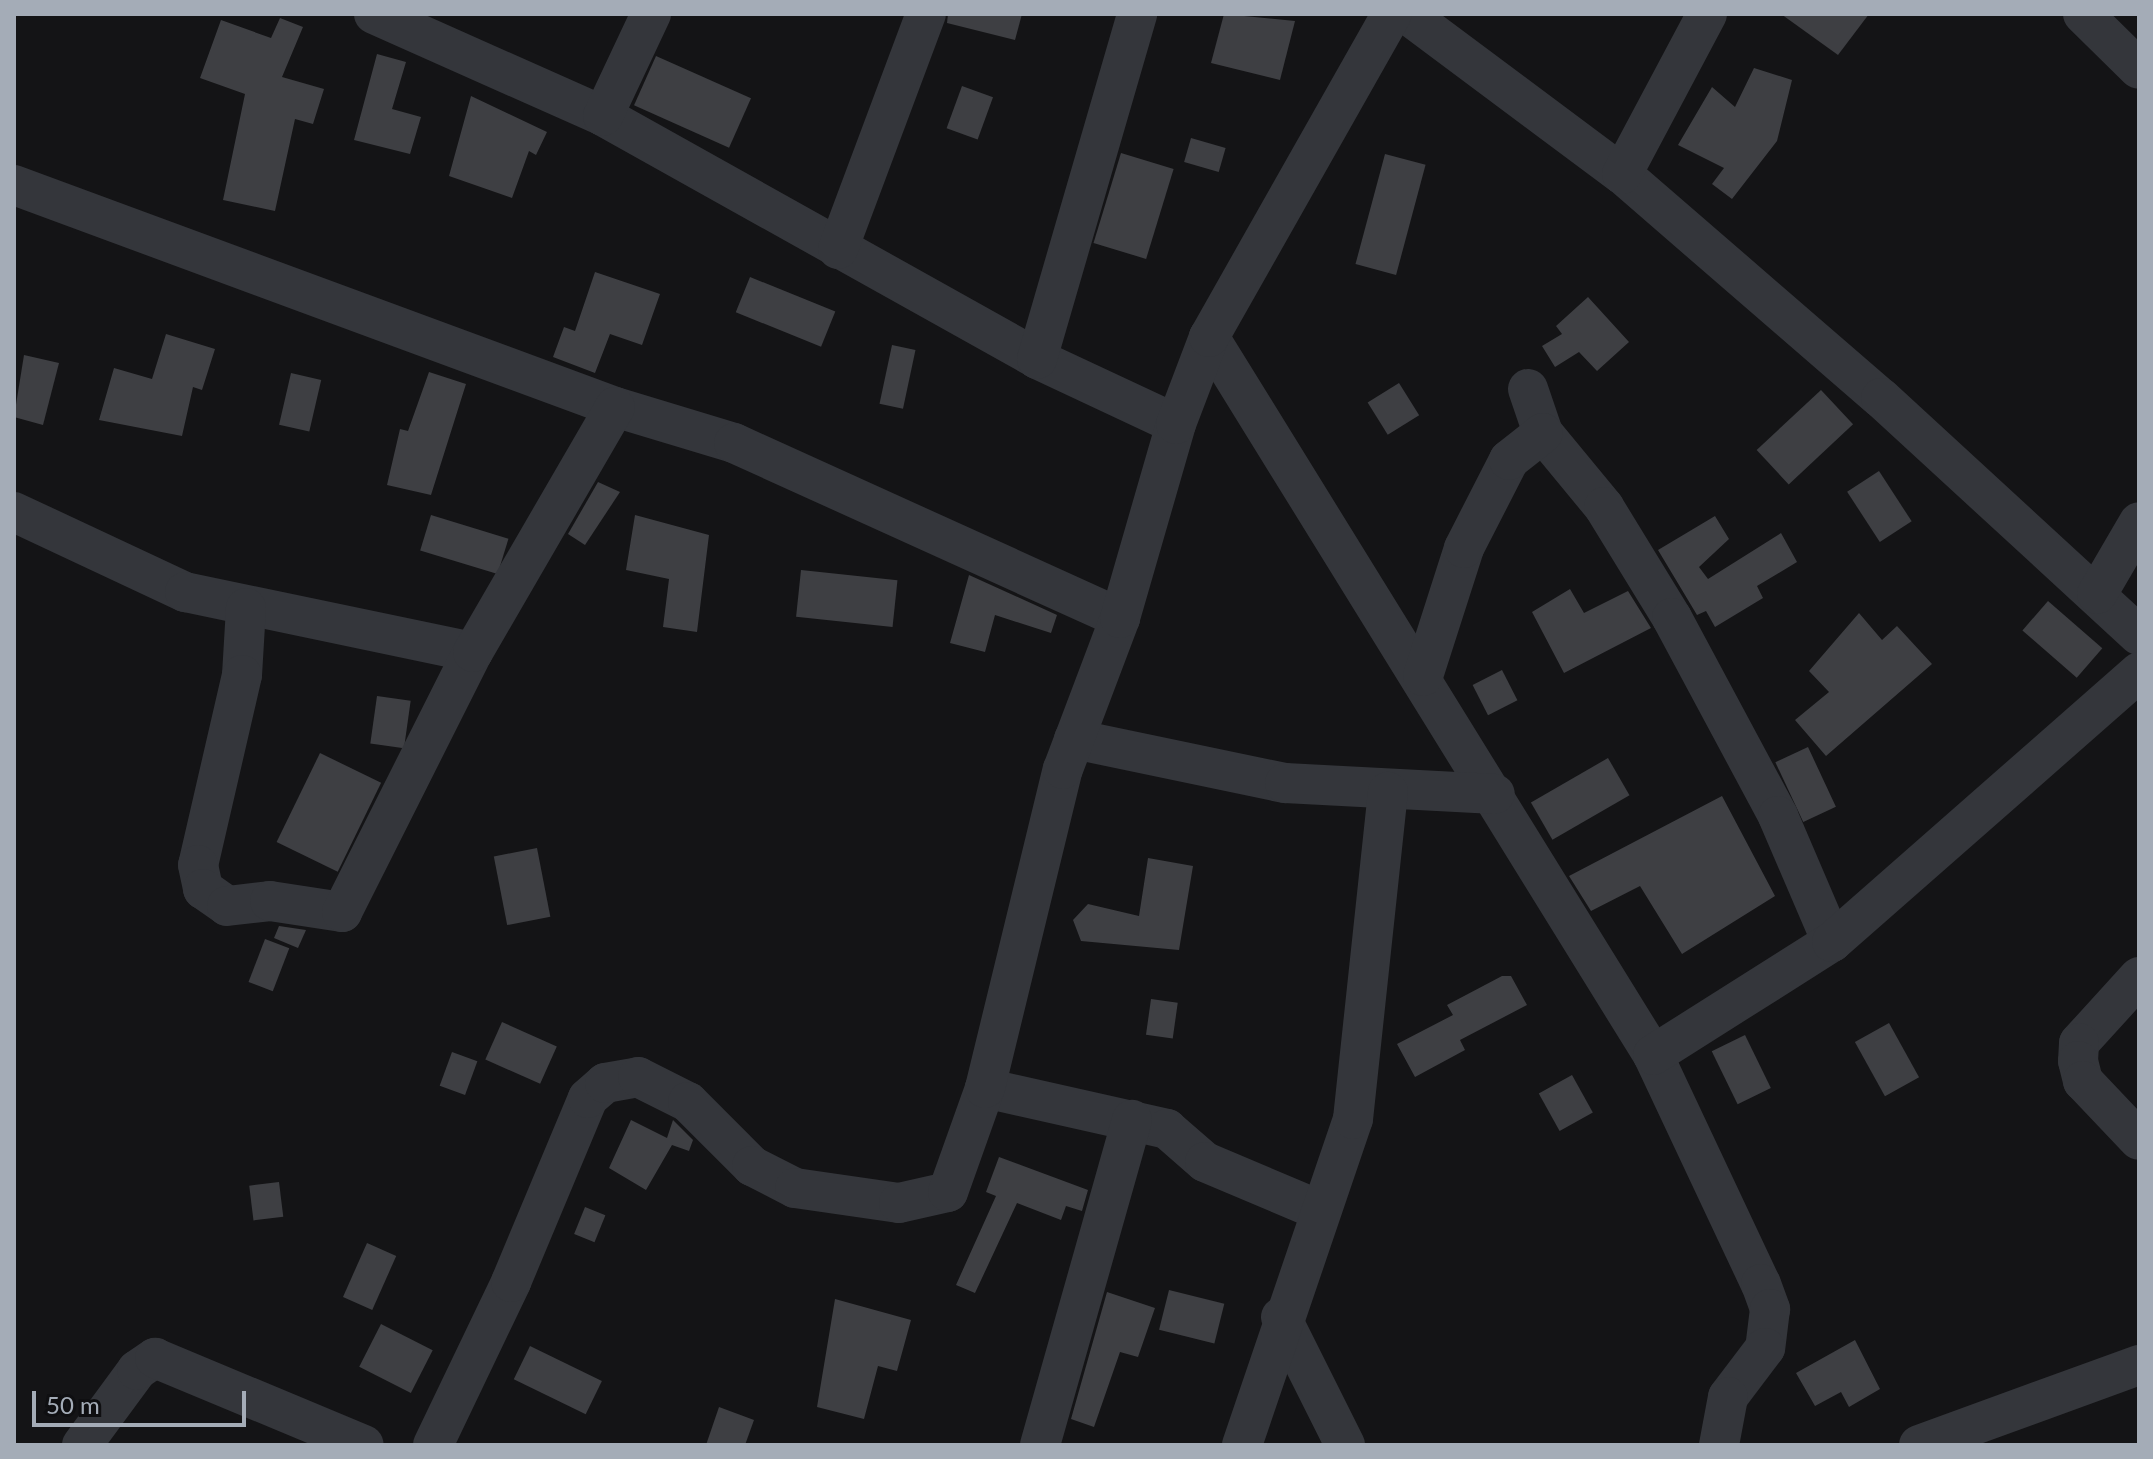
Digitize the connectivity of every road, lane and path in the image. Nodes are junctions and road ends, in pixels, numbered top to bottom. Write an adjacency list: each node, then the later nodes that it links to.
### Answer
1 (374, 14): 10 (street)
2 (651, 14): 10 (street)
3 (926, 14): 13 (street)
4 (1137, 14): 15 (street)
5 (1392, 14): 14 (street)
6 (1407, 14): 11 (street)
7 (1707, 14): 11 (street)
8 (2083, 14): 9 (street)
9 (2139, 69)
10 (603, 116): 13 (street)
11 (1622, 174): 22 (street)
12 (14, 185): 17 (street)
13 (838, 249): 15 (street)
14 (1209, 337): 18 (street); 28 (street)
15 (1037, 359): 18 (street)
16 (1528, 389): 19 (street)
17 (615, 407): 24 (street); 26 (street)
18 (1176, 424): 24 (street)
19 (1543, 433): 28 (street); 32 (street)
20 (14, 512): 23 (street)
21 (2139, 522): 22 (street)
22 (2097, 594): 25 (street)
23 (246, 608): 26 (street); 26 (street)
24 (1120, 618): 29 (street)
25 (2139, 635)
26 (473, 652)
27 (2139, 672): 32 (street)
28 (1423, 676): 31 (street)
29 (1074, 739): 30 (street); 35 (street)
30 (1388, 792): 31 (street); 38 (street)
31 (1495, 794): 34 (street)
32 (1832, 942): 34 (street)
33 (2139, 977): 37 (street)
34 (1653, 1055): 47 (street)
35 (985, 1088): 36 (street); 43 (street)
36 (1132, 1120): 38 (street); 44 (street)
37 (2139, 1140)
38 (1321, 1211): 39 (street)
39 (1281, 1317): 45 (street); 46 (street)
40 (2139, 1365): 48 (street)
41 (82, 1445): 42 (street)
42 (364, 1445)
43 (433, 1445)
44 (1040, 1445)
45 (1242, 1445)
46 (1345, 1445)
47 (1719, 1445)
48 (1919, 1445)

